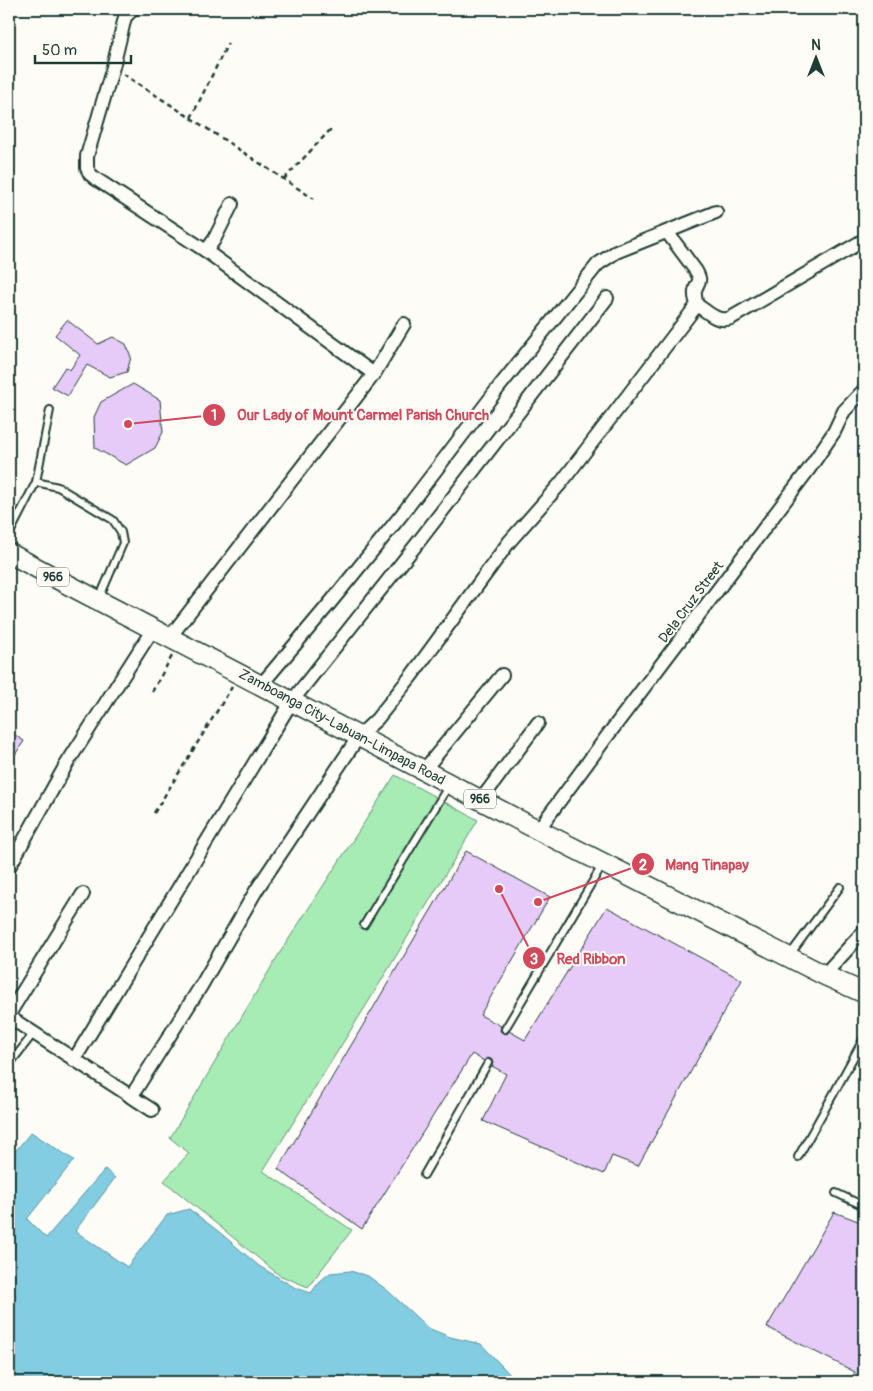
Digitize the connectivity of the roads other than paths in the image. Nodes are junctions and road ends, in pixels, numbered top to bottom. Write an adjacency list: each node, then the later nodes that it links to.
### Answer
1 (133, 9): 6 (street)
2 (232, 204): 6 (street)
3 (716, 212): 4 (street)
4 (667, 232): 8 (street); 20 (street)
5 (864, 240): 8 (street)
6 (206, 251): 10 (street)
7 (607, 298): 21 (street)
8 (697, 304): 23 (street)
9 (404, 324): 10 (street)
10 (374, 374): 18 (street)
11 (864, 390): 27 (street, Dela Cruz Street)
12 (50, 410): 13 (lane)
13 (36, 482): 14 (lane); 16 (lane)
14 (9, 541)
15 (9, 553): 16 (main road, Zamboanga City-Labuan-Limpapa Road / 966)
16 (98, 600): 17 (main road, Zamboanga City-Labuan-Limpapa Road / 966)
17 (153, 629): 18 (main road, Zamboanga City-Labuan-Limpapa Road / 966); 29 (street)
18 (174, 640): 20 (main road, Zamboanga City-Labuan-Limpapa Road / 966)
19 (502, 675): 24 (street)
20 (260, 685): 21 (main road, Zamboanga City-Labuan-Limpapa Road / 966)
21 (292, 701): 23 (main road, Zamboanga City-Labuan-Limpapa Road / 966); 41 (street)
22 (538, 724): 26 (street)
23 (359, 736): 24 (main road, Zamboanga City-Labuan-Limpapa Road / 966); 44 (street)
24 (424, 770): 25 (main road, Zamboanga City-Labuan-Limpapa Road / 966)
25 (450, 784): 26 (main road, Zamboanga City-Labuan-Limpapa Road / 966); 32 (lane)
26 (482, 800): 27 (main road, Zamboanga City-Labuan-Limpapa Road / 966)
27 (538, 830): 28 (main road, Zamboanga City-Labuan-Limpapa Road / 966)
28 (603, 863): 34 (main road, Zamboanga City-Labuan-Limpapa Road / 966); 38 (lane)
29 (9, 867)
30 (840, 887): 34 (lane)
31 (83, 894): 37 (street)
32 (364, 925)
33 (864, 930): 35 (street)
34 (788, 957): 35 (main road, Zamboanga City-Labuan-Limpapa Road / 966)
35 (824, 975): 36 (main road, Zamboanga City-Labuan-Limpapa Road / 966)
36 (864, 993)
37 (9, 1015): 39 (street)
38 (505, 1029)
39 (33, 1034): 41 (street); 43 (lane)
40 (864, 1038): 46 (lane)
41 (74, 1060): 44 (street)
42 (488, 1063): 47 (lane)
43 (9, 1064)
44 (131, 1097): 45 (street)
45 (152, 1110)
46 (798, 1157)
47 (424, 1175)
48 (836, 1193): 49 (lane)
49 (864, 1206)

